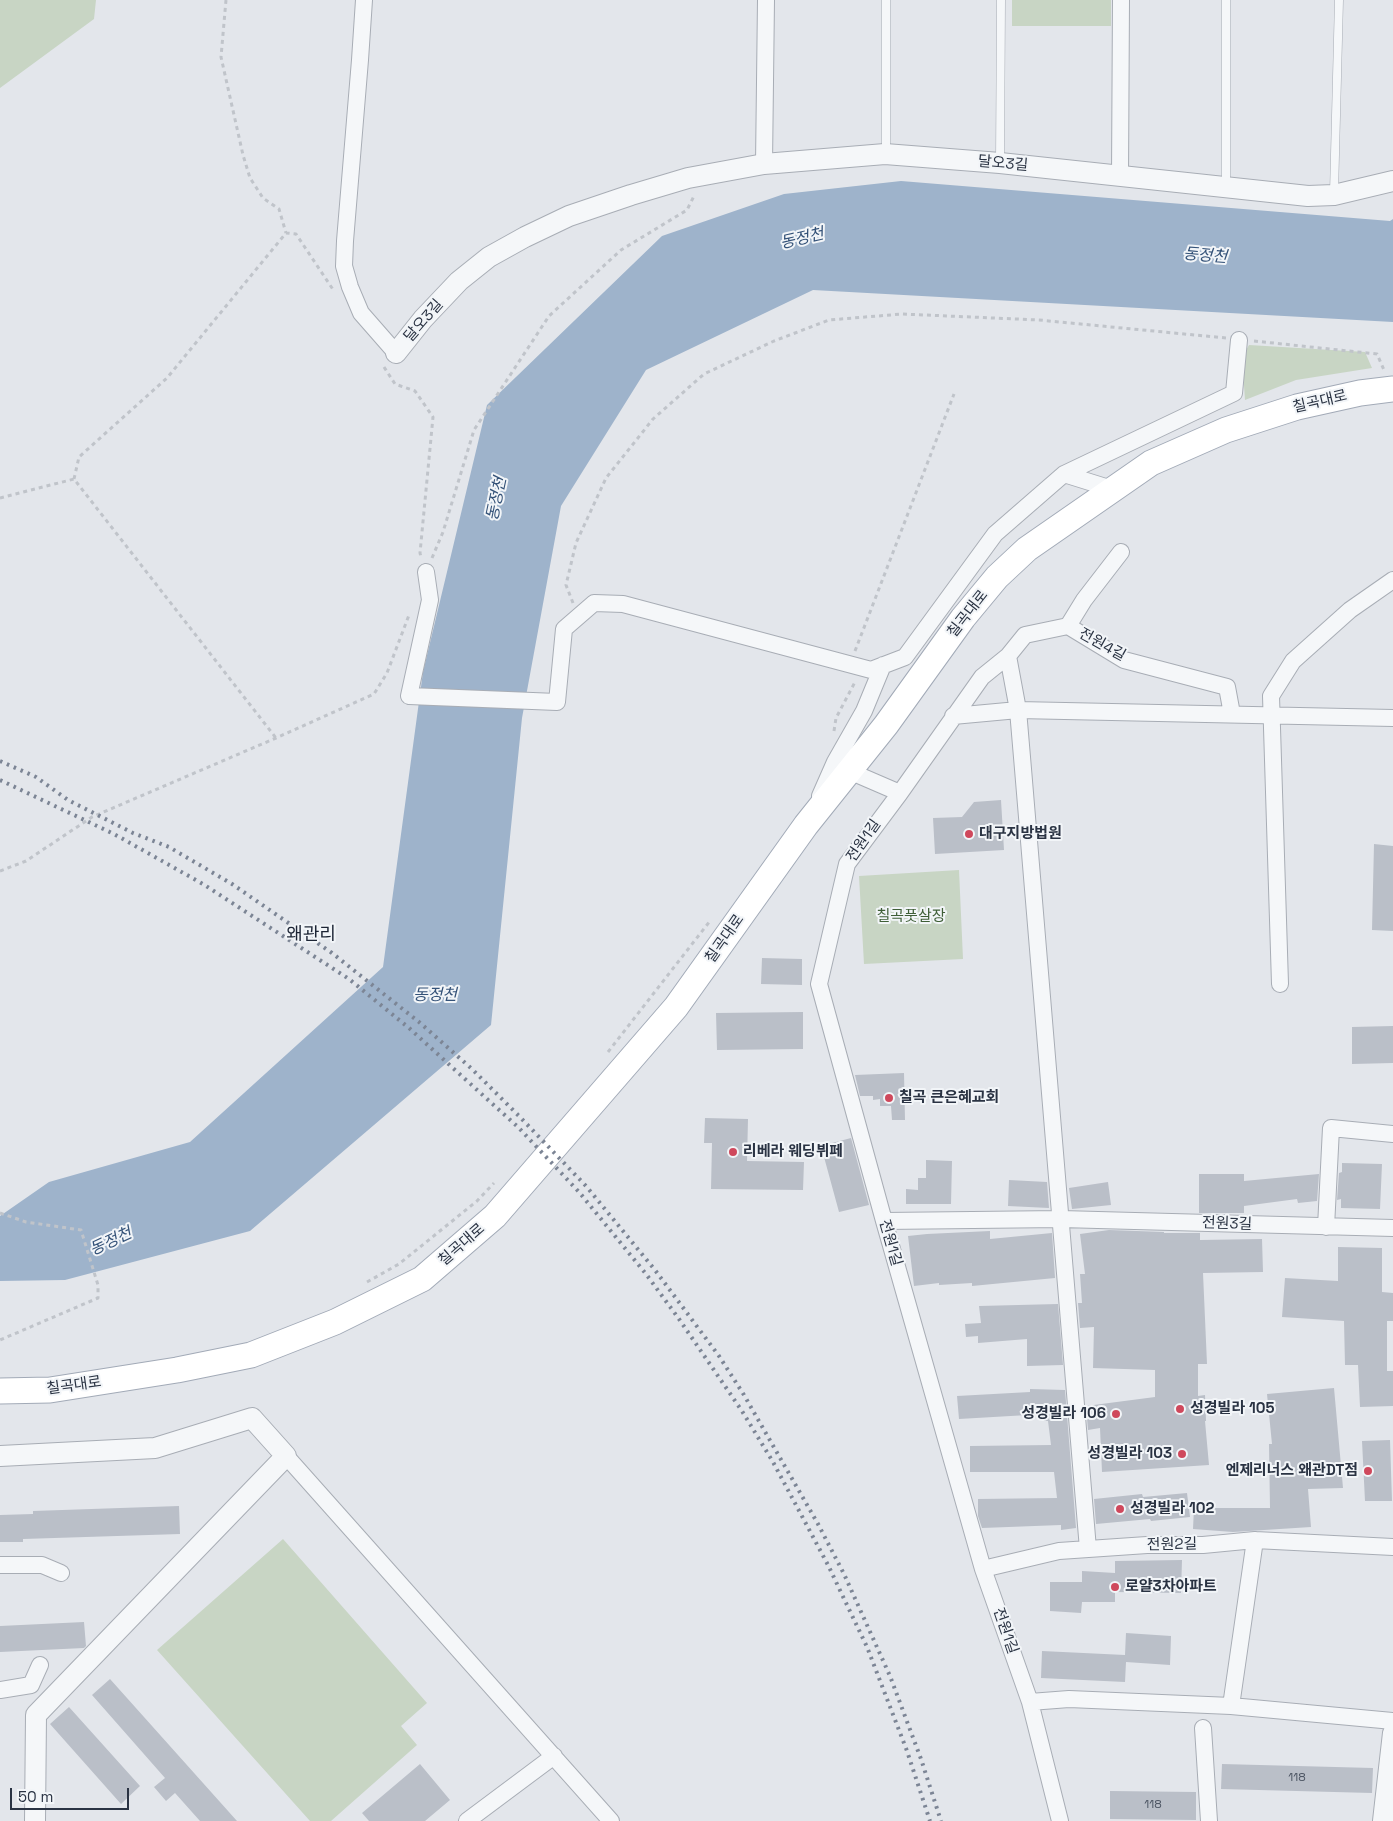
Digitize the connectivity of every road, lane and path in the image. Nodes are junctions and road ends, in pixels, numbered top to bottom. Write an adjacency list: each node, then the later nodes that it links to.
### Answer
1 (226, 0): 17 (path)
2 (364, 0): 20 (street, 달오3길)
3 (766, 0): 11 (street)
4 (886, 0): 9 (lane)
5 (1001, 0): 10 (lane)
6 (1121, 0): 13 (street)
7 (1226, 0): 15 (lane)
8 (1339, 0): 16 (lane)
9 (886, 154): 10 (street, 달오3길); 11 (street, 달오3길)
10 (1000, 163): 13 (street, 달오3길)
11 (764, 164): 12 (street, 달오3길)
12 (705, 175): 20 (street, 달오3길); 28 (path)
13 (1120, 176): 15 (street, 달오3길)
14 (1393, 181): 16 (street, 달오3길)
15 (1226, 188): 16 (street, 달오3길)
16 (1334, 195)
17 (286, 233): 18 (path); 24 (path)
18 (339, 298)
19 (1239, 340): 21 (path); 23 (street); 31 (path)
20 (388, 357): 28 (path)
21 (1393, 389): 25 (main road, 칠곡대로)
22 (954, 394): 34 (path)
23 (1064, 474): 25 (street); 35 (street)
24 (74, 479): 26 (path); 42 (path)
25 (1112, 489): 43 (main road, 칠곡대로)
26 (0, 498)
27 (1121, 552): 32 (street, 전원4길)
28 (426, 572): 31 (street)
29 (1393, 580): 38 (street)
30 (412, 609): 42 (path)
31 (579, 616): 34 (street)
32 (1068, 626): 33 (street, 전원1길); 37 (street, 전원4길)
33 (1008, 656): 36 (street); 39 (street, 전원1길)
34 (850, 664): 35 (street); 41 (path)
35 (883, 665): 45 (street)
36 (1018, 710): 37 (street); 39 (street); 53 (street)
37 (1232, 714): 38 (street)
38 (1271, 715): 40 (street); 48 (street)
39 (953, 716): 44 (street, 전원1길)
40 (1393, 718)
41 (833, 735)
42 (276, 738): 46 (path)
43 (849, 771): 44 (street); 45 (main road, 칠곡대로)
44 (900, 793): 54 (street, 전원1길)
45 (806, 826): 59 (main road, 칠곡대로)
46 (0, 871)
47 (712, 920): 49 (path)
48 (1280, 984)
49 (602, 1059)
50 (1393, 1134): 55 (street)
51 (496, 1182): 57 (path)
52 (0, 1214): 58 (path)
53 (1061, 1219): 54 (street, 전원3길); 55 (street, 전원3길); 64 (street)
54 (884, 1221): 66 (street, 전원1길)
55 (1326, 1226): 56 (street, 전원3길)
56 (1393, 1228)
57 (359, 1286)
58 (0, 1340)
59 (0, 1391)
60 (0, 1456): 61 (street)
61 (286, 1456): 75 (street); 76 (street)
62 (1255, 1540): 63 (street, 전원2길); 64 (street, 전원2길); 71 (street)
63 (1393, 1547)
64 (1088, 1549): 66 (street, 전원2길)
65 (0, 1565): 67 (street)
66 (983, 1569): 70 (street, 전원1길)
67 (61, 1573)
68 (40, 1665): 69 (street)
69 (0, 1690)
70 (1030, 1702): 71 (street); 79 (street, 전원1길)
71 (1231, 1706): 72 (street)
72 (1393, 1721)
73 (1203, 1728): 80 (street)
74 (1393, 1733): 81 (street)
75 (554, 1756): 77 (street); 78 (street)
76 (35, 1821)
77 (467, 1821)
78 (611, 1821)
79 (1060, 1821)
80 (1209, 1821)
81 (1384, 1821)

